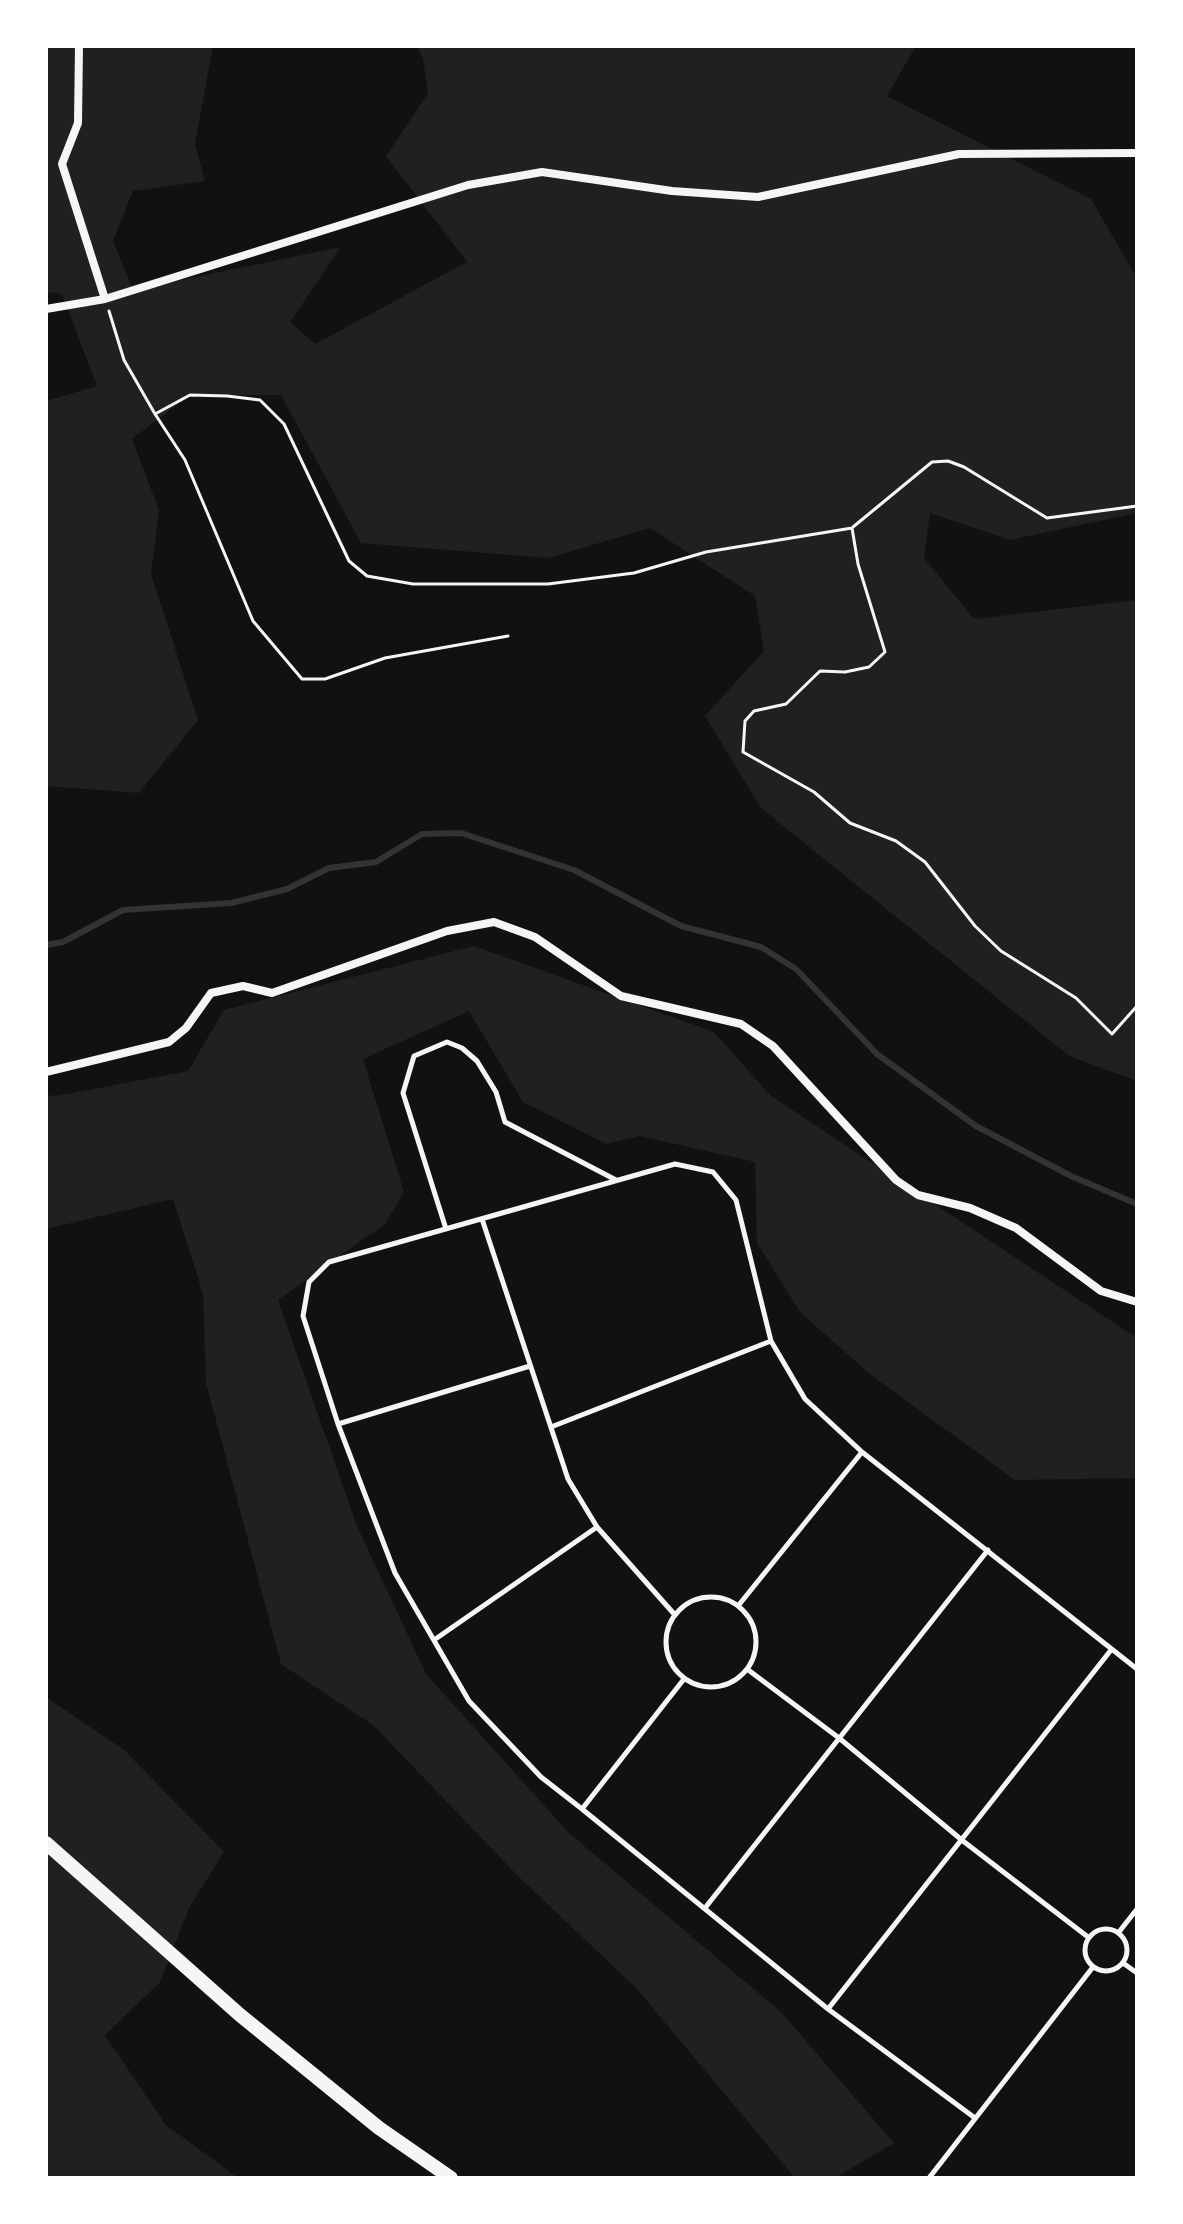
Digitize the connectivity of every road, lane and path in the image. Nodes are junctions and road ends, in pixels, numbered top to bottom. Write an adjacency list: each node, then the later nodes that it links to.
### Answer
1 (79, 46): 3 (street)
2 (1137, 153): 3 (street)
3 (105, 299): 4 (street); 5 (path)
4 (46, 309)
5 (155, 414): 7 (path); 8 (path)
6 (1137, 506): 7 (path)
7 (852, 528): 9 (path)
8 (508, 636)
9 (1137, 1006)
10 (46, 1072): 14 (street)
11 (616, 1180): 12 (lane); 13 (lane); 15 (lane)
12 (482, 1219): 13 (lane); 16 (lane)
13 (446, 1229): 17 (lane)
14 (1137, 1302)
15 (771, 1341): 18 (lane); 19 (lane)
16 (530, 1366): 17 (lane); 18 (lane)
17 (338, 1424): 24 (lane)
18 (551, 1427): 20 (lane)
19 (862, 1452): 21 (lane); 22 (lane)
20 (597, 1527): 23 (lane); 24 (lane)
21 (988, 1550): 25 (lane); 29 (lane)
22 (738, 1606): 23 (lane); 26 (lane)
23 (675, 1615): 28 (lane)
24 (434, 1640): 30 (lane)
25 (1111, 1650): 27 (lane); 31 (lane)
26 (747, 1669): 28 (lane); 29 (lane)
27 (1137, 1669)
28 (684, 1679): 30 (lane)
29 (839, 1738): 31 (lane); 33 (lane)
30 (582, 1809): 33 (lane)
31 (963, 1841): 36 (lane); 40 (lane)
32 (46, 1843): 42 (street)
33 (705, 1908): 40 (lane)
34 (1137, 1909): 35 (lane)
35 (1119, 1932): 36 (lane); 37 (lane)
36 (1088, 1937): 38 (lane)
37 (1123, 1963): 38 (lane); 39 (lane)
38 (1093, 1967): 41 (lane)
39 (1137, 1973)
40 (828, 2009): 41 (lane)
41 (975, 2118): 43 (lane)
42 (451, 2178)
43 (929, 2178)

